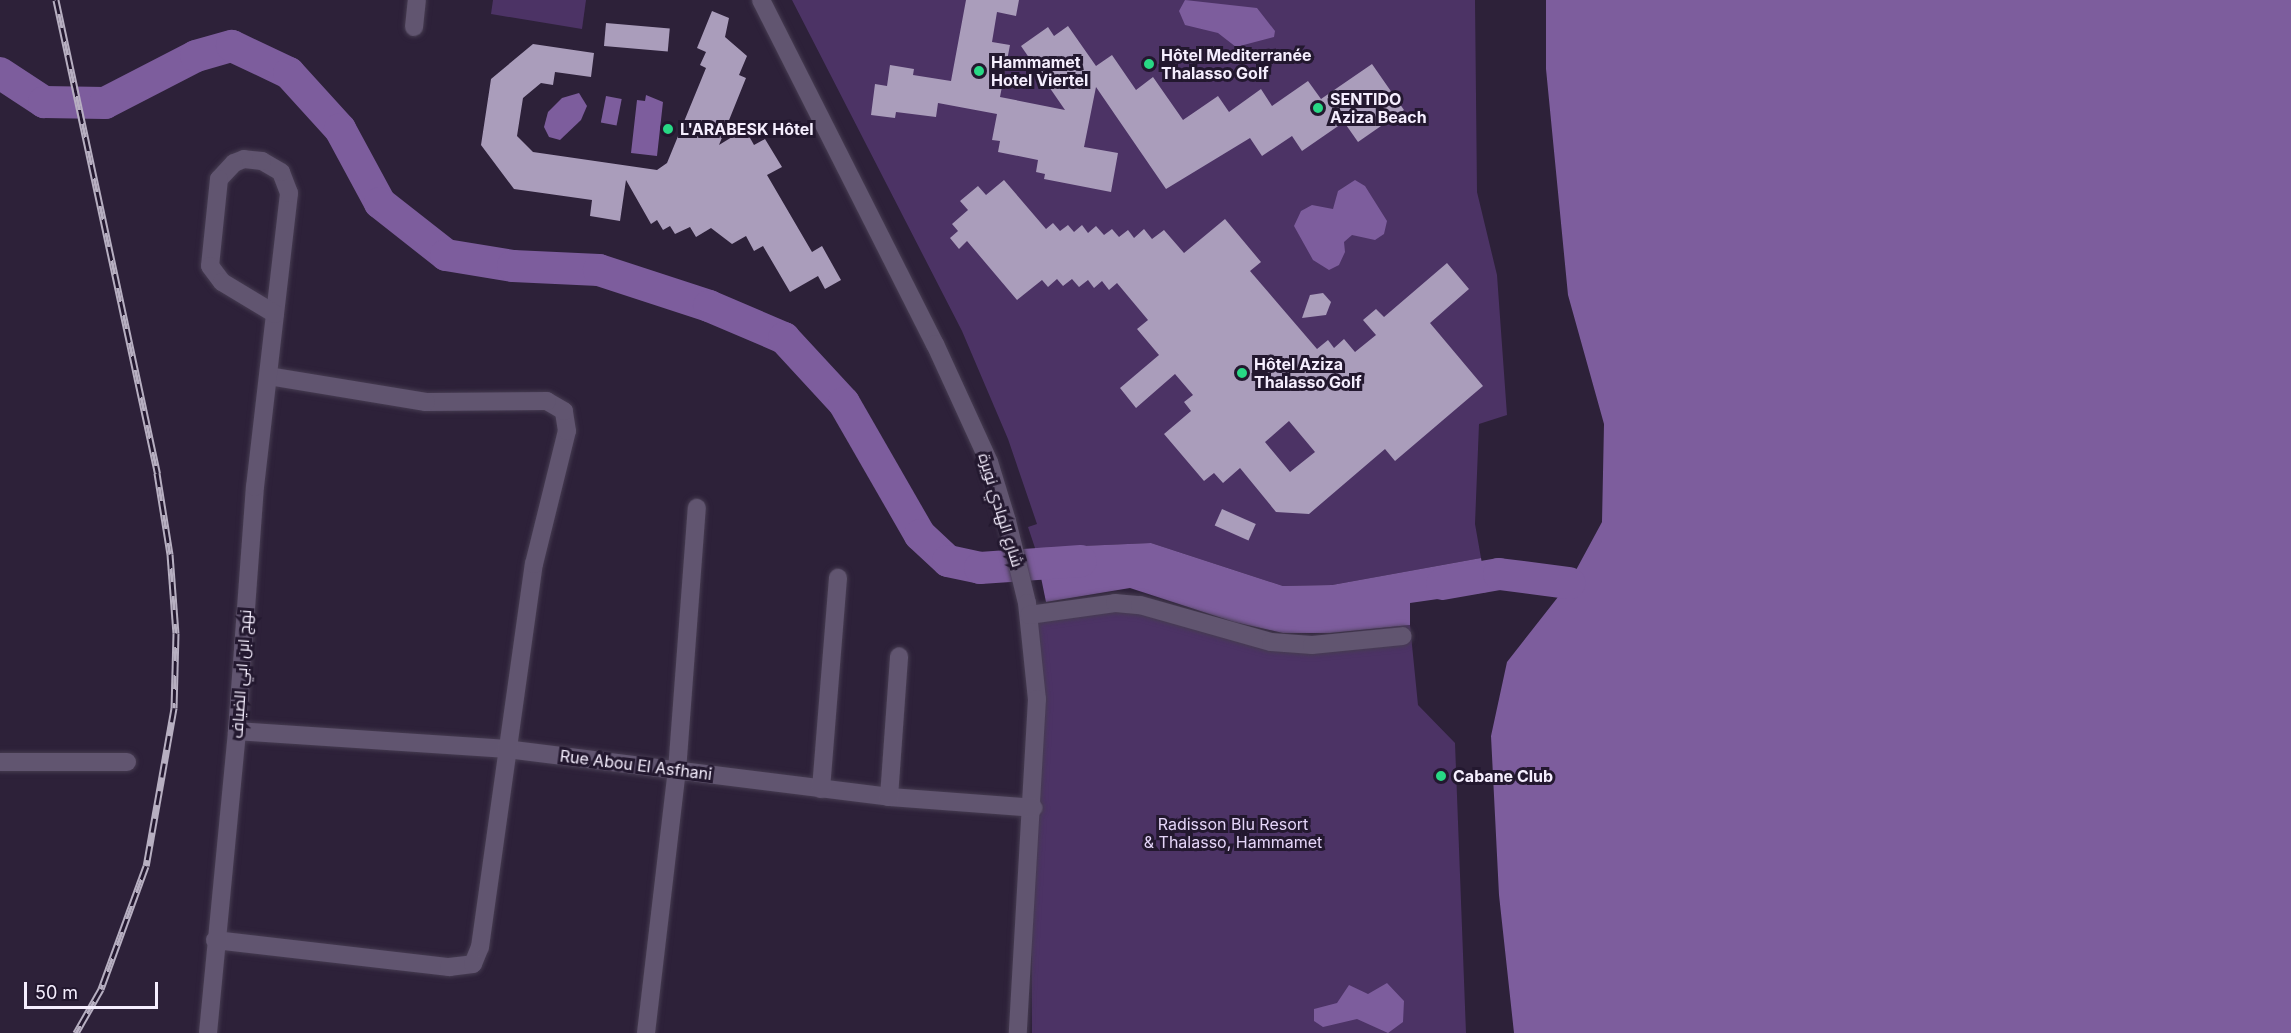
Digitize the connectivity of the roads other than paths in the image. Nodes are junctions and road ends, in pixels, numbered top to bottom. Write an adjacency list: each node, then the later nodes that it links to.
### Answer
1 (417, 0): 3 (street)
2 (761, 0): 8 (street, شارع الهادي نويرة)
3 (414, 27)
4 (275, 314): 4 (street, نهج ابن ابي الضياف); 5 (street, نهج ابن ابي الضياف)
5 (269, 376): 11 (street, نهج ابن ابي الضياف); 12 (street)
6 (697, 508): 15 (street)
7 (838, 578): 16 (street)
8 (1028, 609): 9 (street); 18 (street, شارع الهادي نويرة)
9 (1403, 636)
10 (899, 656): 17 (street)
11 (237, 731): 12 (street, Rue Abou El Asfhani); 19 (street, نهج ابن ابي الضياف)
12 (506, 749): 15 (street, Rue Abou El Asfhani); 19 (street)
13 (0, 762): 14 (street)
14 (127, 762)
15 (677, 771): 16 (street, Rue Abou El Asfhani); 21 (street)
16 (821, 789): 17 (street, Rue Abou El Asfhani)
17 (889, 797): 18 (street, Rue Abou El Asfhani)
18 (1034, 808): 22 (street, شارع الهادي نويرة)
19 (215, 940): 20 (street, نهج ابن ابي الضياف)
20 (208, 1033)
21 (646, 1033)
22 (1018, 1033)

